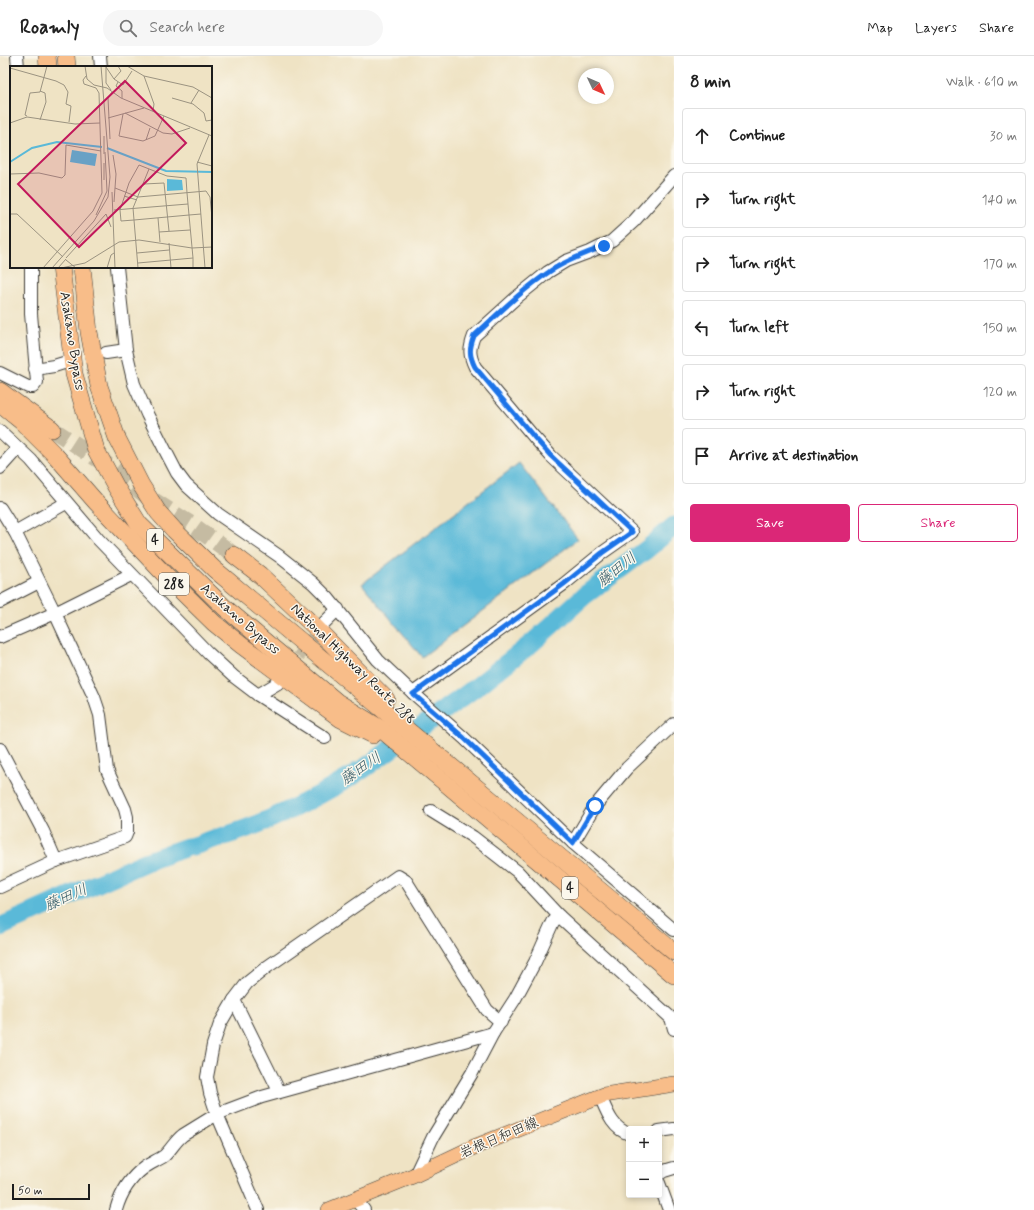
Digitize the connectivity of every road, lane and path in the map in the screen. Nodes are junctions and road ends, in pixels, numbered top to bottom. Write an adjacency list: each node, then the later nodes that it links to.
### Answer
1 (17, 56): 5 (street)
2 (47, 56): 6 (highway)
3 (66, 56): 7 (highway)
4 (100, 56): 8 (street)
5 (18, 66)
6 (48, 66)
7 (67, 66)
8 (101, 66)
9 (674, 176): 38 (street)
10 (32, 268): 17 (street)
11 (61, 268): 39 (highway, Asakano Bypass / 4)
12 (82, 268): 39 (highway, Asakano Bypass / 4)
13 (116, 268): 14 (street)
14 (126, 350): 15 (street); 32 (street)
15 (106, 353)
16 (70, 361): 17 (street)
17 (35, 369): 18 (street)
18 (0, 373)
19 (0, 391): 21 (highway)
20 (0, 404): 39 (highway, National Highway Route 288 / 288)
21 (52, 429)
22 (0, 431): 23 (street)
23 (18, 448): 24 (street); 25 (street)
24 (0, 468)
25 (66, 502): 27 (street); 29 (street)
26 (0, 508): 27 (street)
27 (15, 532): 30 (street)
28 (234, 555): 39 (highway, National Highway Route 288 / 288)
29 (131, 575): 33 (street); 37 (street)
30 (39, 582): 31 (street); 33 (street)
31 (0, 602)
32 (338, 609): 34 (street); 38 (street)
33 (55, 613): 35 (street); 48 (street)
34 (322, 625)
35 (0, 637)
36 (278, 683): 37 (street)
37 (258, 695): 41 (street)
38 (416, 696): 47 (street)
39 (387, 724): 43 (highway, National Highway Route 288 / 288); 43 (highway, National Highway Route 288 / 288)
40 (674, 724): 47 (street)
41 (325, 738)
42 (1, 756): 48 (street)
43 (432, 761): 44 (highway, National Highway Route 288 / 288); 45 (highway, National Highway Route 288 / 288)
44 (485, 795): 52 (highway, 4)
45 (467, 800): 53 (highway, 4)
46 (432, 811): 50 (street)
47 (573, 843): 51 (street)
48 (56, 861): 49 (street)
49 (0, 887)
50 (559, 916): 55 (street); 56 (street)
51 (674, 930)
52 (674, 952)
53 (674, 976)
54 (234, 1000): 55 (street); 59 (street); 61 (street)
55 (501, 1022): 57 (street)
56 (674, 1029)
57 (493, 1033): 59 (street); 67 (street)
58 (674, 1084): 60 (main road, 岩根日和田線)
59 (280, 1092): 61 (street)
60 (600, 1096): 64 (street); 67 (main road, 岩根日和田線)
61 (217, 1114): 70 (street); 71 (street)
62 (674, 1129): 63 (street)
63 (662, 1131)
64 (626, 1133)
65 (674, 1168): 66 (street)
66 (662, 1172)
67 (415, 1175): 69 (main road, 岩根日和田線)
68 (662, 1191): 73 (street)
69 (360, 1205): 72 (main road, 岩根日和田線)
70 (116, 1210)
71 (258, 1210)
72 (329, 1210)
73 (669, 1210)

